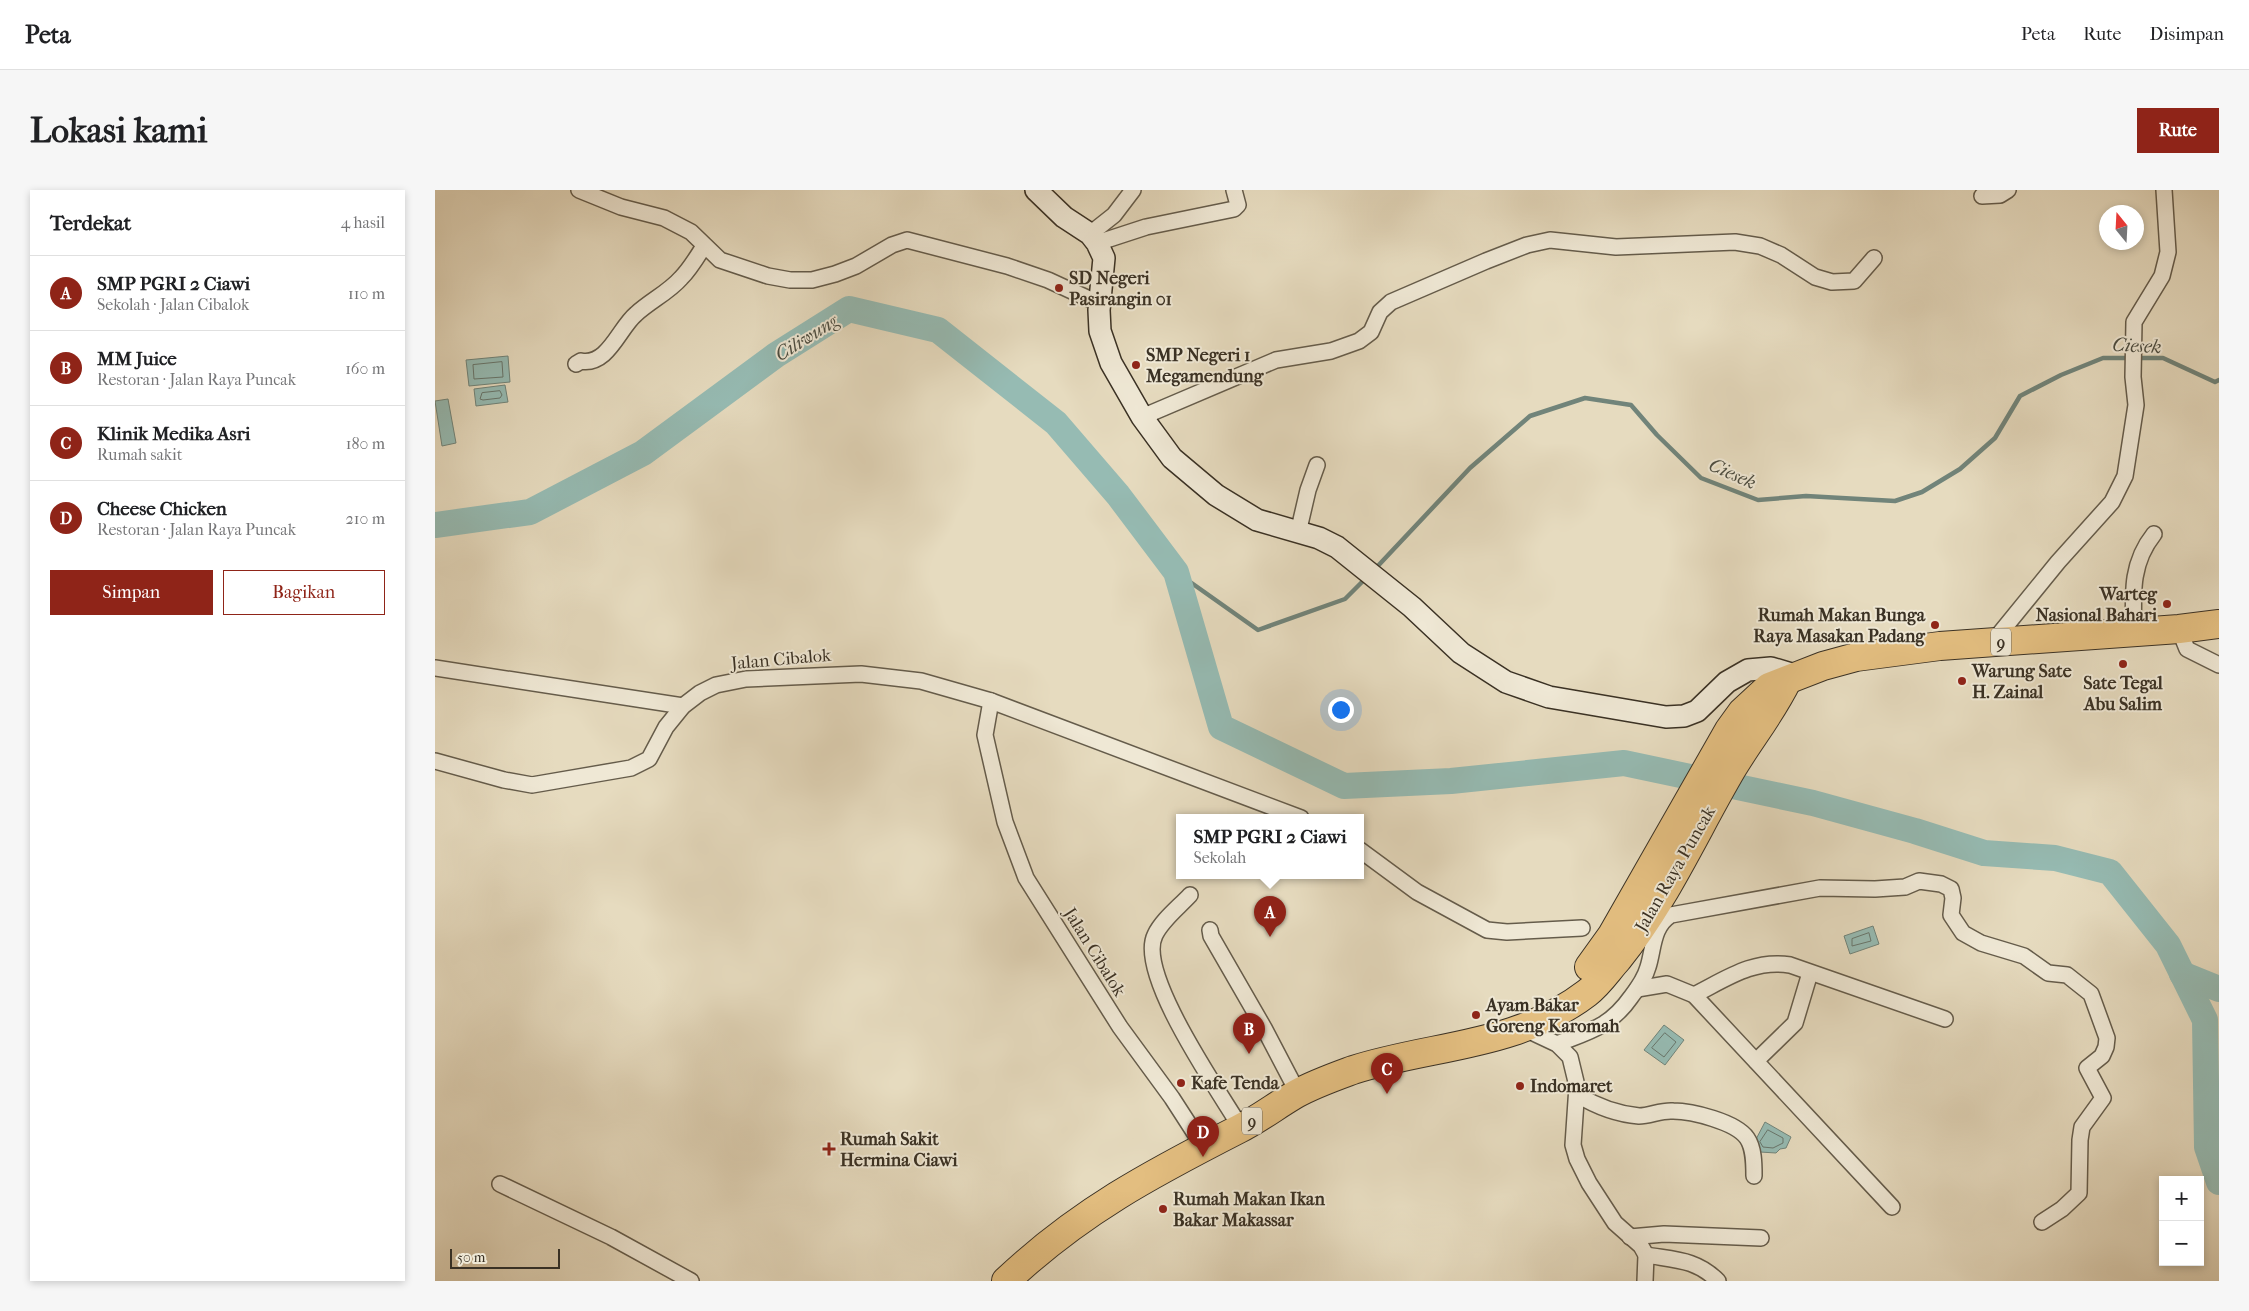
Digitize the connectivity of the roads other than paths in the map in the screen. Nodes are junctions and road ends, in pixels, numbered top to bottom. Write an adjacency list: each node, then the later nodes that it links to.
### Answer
1 (579, 190): 9 (street)
2 (1036, 190): 8 (main road)
3 (1133, 190): 8 (street)
4 (1234, 190): 8 (street)
5 (2008, 190): 7 (street)
6 (2164, 190): 20 (street)
7 (1982, 196)
8 (1094, 238): 11 (main road)
9 (703, 246): 11 (street); 12 (street)
10 (1874, 258): 13 (street)
11 (1100, 304): 13 (main road)
12 (576, 364)
13 (1143, 417): 15 (main road)
14 (1317, 465): 15 (street)
15 (1298, 533): 23 (main road)
16 (2154, 534): 19 (street)
17 (2219, 624): 18 (highway, Jalan Raya Puncak / 9)
18 (2179, 629): 19 (highway, Jalan Raya Puncak / 9); 21 (street)
19 (2134, 632): 20 (highway, Jalan Raya Puncak / 9)
20 (1992, 642): 23 (highway, Jalan Raya Puncak / 9)
21 (2219, 664)
22 (435, 668): 25 (street)
23 (1783, 685): 36 (highway, Jalan Raya Puncak / 9)
24 (991, 701): 25 (street, Jalan Cibalok); 27 (street, Jalan Cibalok); 42 (street, Jalan Cibalok)
25 (683, 706): 26 (street, Jalan Cibalok)
26 (435, 761)
27 (1290, 814)
28 (1364, 853): 30 (street)
29 (1190, 894): 41 (street)
30 (1582, 928)
31 (1209, 930): 39 (street)
32 (1810, 973): 34 (street); 35 (street); 38 (street)
33 (1637, 989): 34 (street); 37 (street); 46 (street)
34 (1694, 995): 38 (street)
35 (1945, 1019)
36 (1538, 1020): 37 (street); 39 (highway, Jalan Raya Puncak / 9)
37 (1557, 1044): 40 (street)
38 (1756, 1061): 45 (street)
39 (1298, 1093): 41 (highway, Jalan Raya Puncak / 9)
40 (1577, 1095): 43 (street); 47 (street)
41 (1241, 1128): 42 (highway, Jalan Raya Puncak / 9)
42 (1203, 1146): 51 (highway, Jalan Raya Puncak / 9)
43 (1755, 1176)
44 (500, 1184): 50 (street)
45 (1893, 1207)
46 (2042, 1222)
47 (1630, 1237): 48 (street); 49 (street)
48 (1761, 1238)
49 (1646, 1256): 52 (street); 53 (street)
50 (691, 1281)
51 (1006, 1281)
52 (1645, 1281)
53 (1719, 1281)

